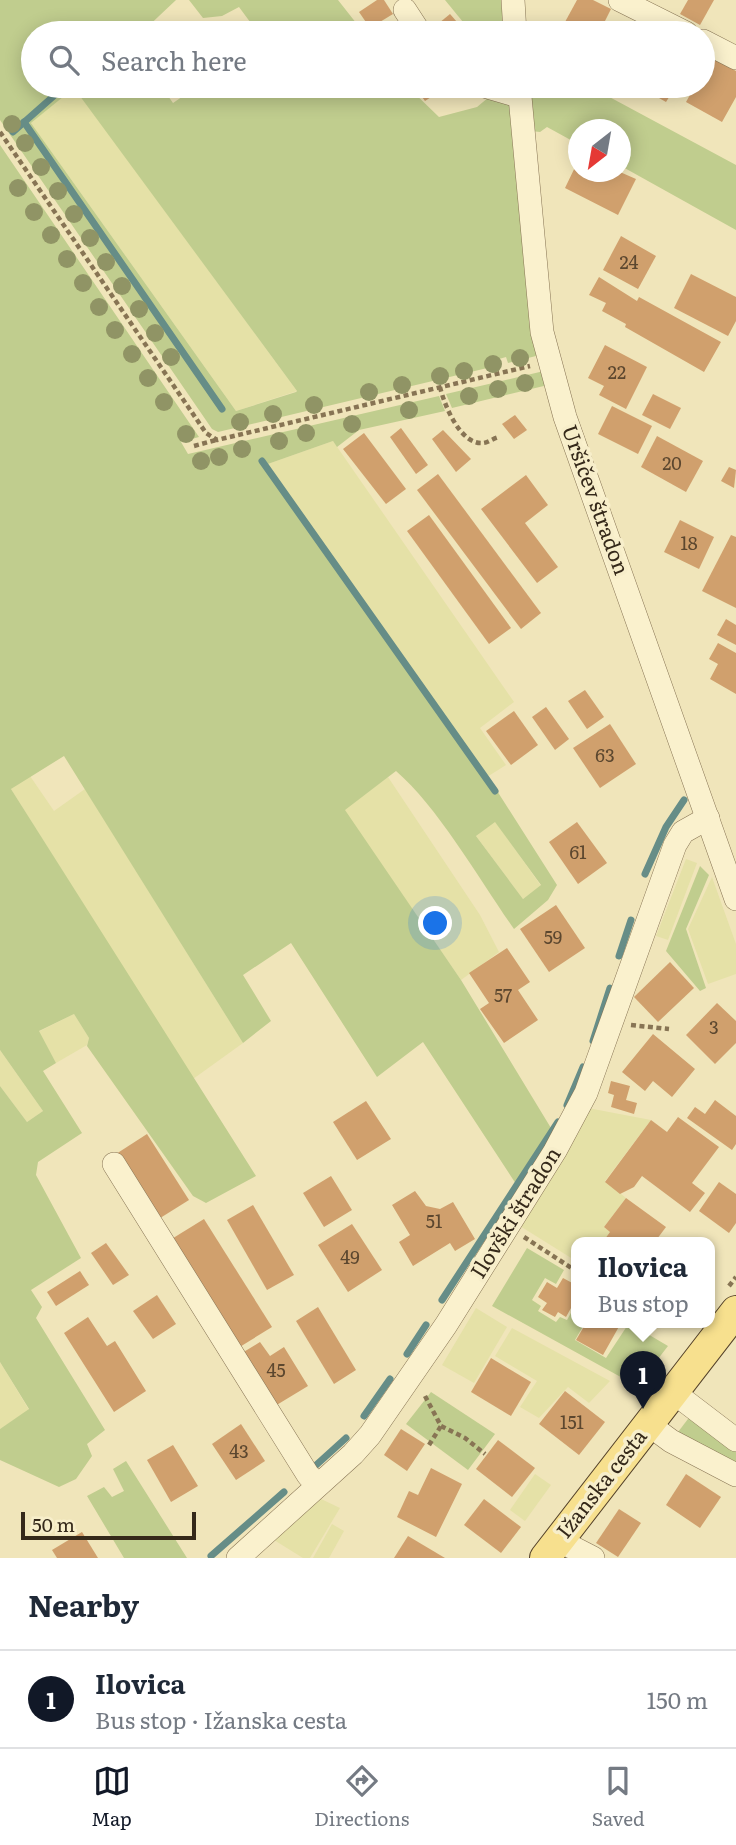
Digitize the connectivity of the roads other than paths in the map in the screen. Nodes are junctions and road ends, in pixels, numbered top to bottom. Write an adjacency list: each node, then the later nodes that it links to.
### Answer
1 (513, 0): 5 (street)
2 (620, 0): 6 (street)
3 (405, 10): 4 (street)
4 (412, 21)
5 (515, 21)
6 (662, 21)
7 (715, 47): 8 (street)
8 (736, 58)
9 (520, 98): 10 (street, Uršičev štradon)
10 (708, 818): 11 (street, Uršičev štradon); 18 (street, Ilovški štradon)
11 (736, 899)
12 (114, 1164): 18 (street)
13 (735, 1314): 14 (main road, Ižanska cesta)
14 (673, 1392): 15 (main road, Ižanska cesta); 16 (street)
15 (649, 1424): 17 (street); 19 (main road, Ižanska cesta)
16 (736, 1440)
17 (736, 1475)
18 (318, 1485): 20 (street, Ilovški štradon)
19 (551, 1549): 21 (street)
20 (238, 1558)
21 (593, 1558)

